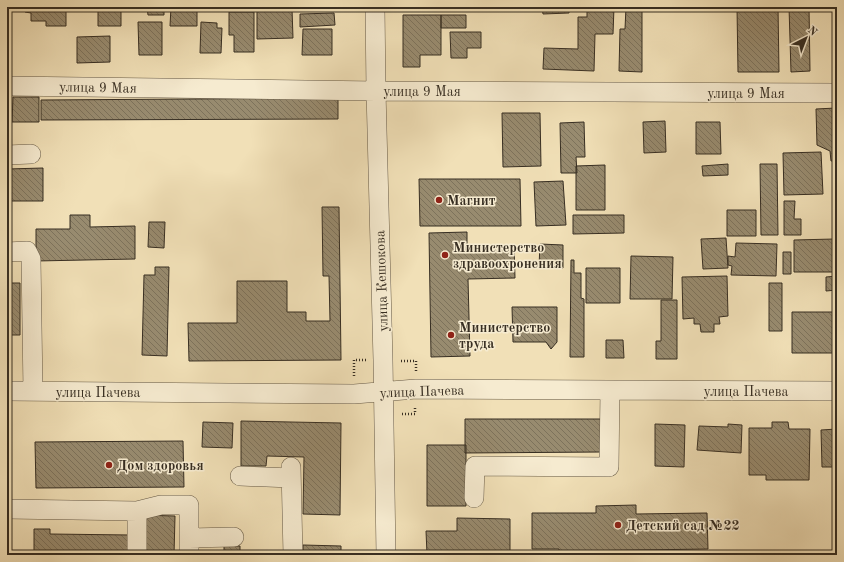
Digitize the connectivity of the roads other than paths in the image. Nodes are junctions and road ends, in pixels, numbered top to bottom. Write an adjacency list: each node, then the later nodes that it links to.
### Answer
1 (375, 7): 3 (street, улица Кешокова)
2 (7, 86): 3 (street, улица 9 Мая)
3 (376, 91): 4 (street, улица 9 Мая); 12 (street, улица Кешокова)
4 (837, 93)
5 (32, 154): 6 (street)
6 (7, 155)
7 (7, 252): 10 (street)
8 (610, 390): 11 (street, улица Пачева); 12 (street, улица Пачева); 14 (street)
9 (7, 391): 10 (street, улица Пачева)
10 (33, 391): 12 (street, улица Пачева)
11 (837, 391)
12 (383, 392): 21 (street, улица Кешокова)
13 (240, 476): 20 (street)
14 (474, 498)
15 (7, 510): 16 (street)
16 (137, 512): 18 (street); 19 (street)
17 (234, 537): 18 (street)
18 (189, 546)
19 (137, 555)
20 (293, 555)
21 (386, 555)

